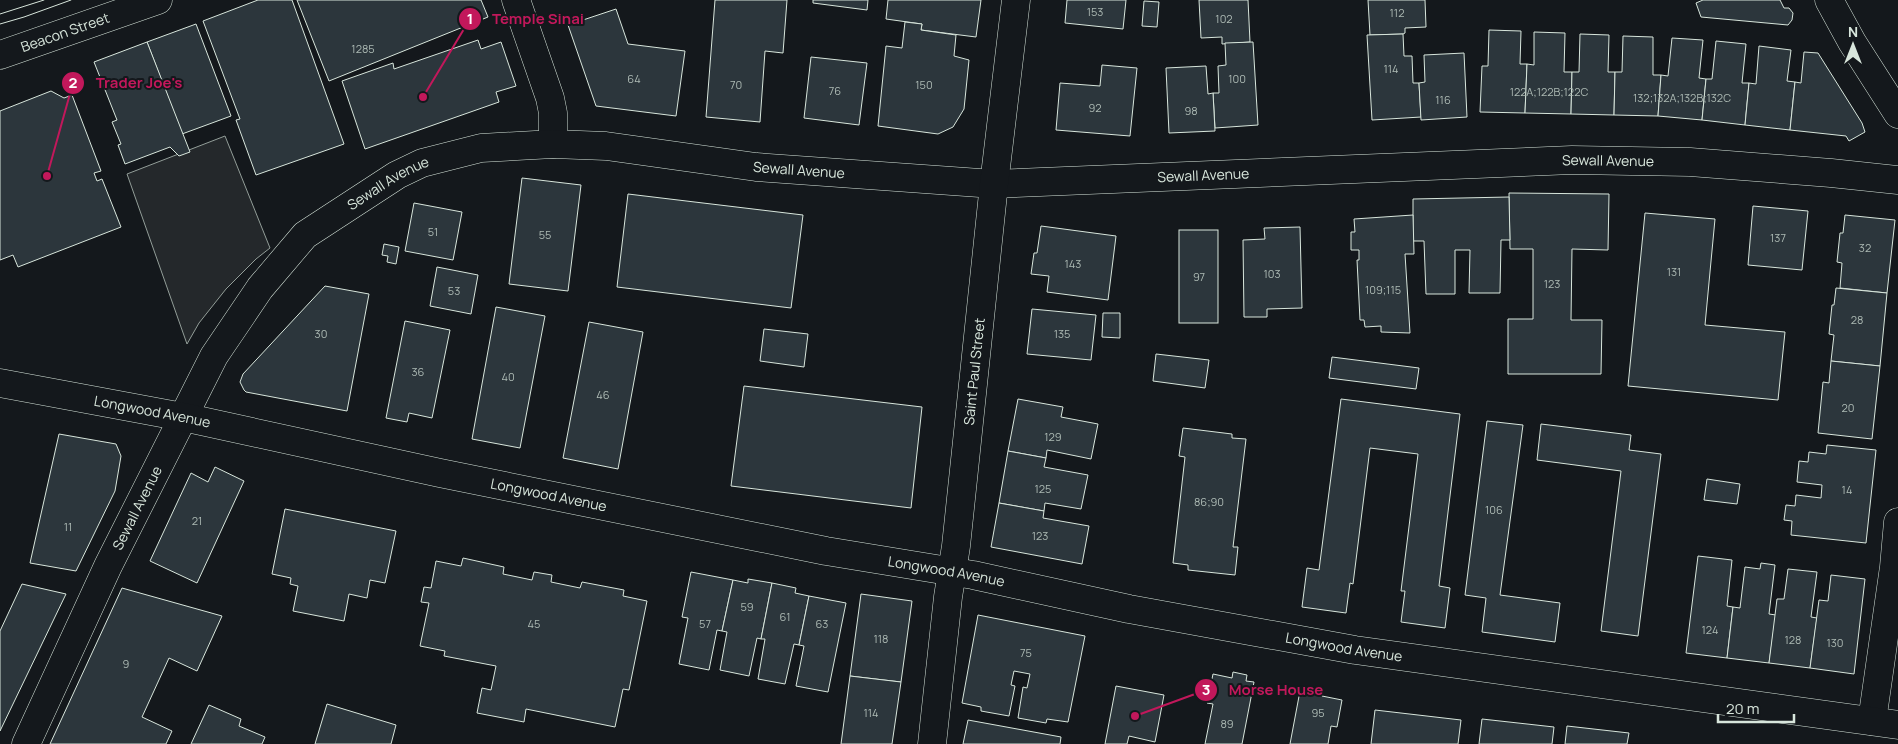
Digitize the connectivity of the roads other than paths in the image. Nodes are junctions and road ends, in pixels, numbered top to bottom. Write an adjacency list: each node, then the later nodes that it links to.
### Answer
1 (158, 0): 5 (main road, Beacon Street)
2 (516, 0): 7 (main road)
3 (1016, 0): 9 (main road, Saint Paul Street)
4 (1828, 0): 6 (main road)
5 (0, 55)
6 (1898, 114)
7 (553, 144): 9 (main road, Sewall Avenue); 11 (main road, Sewall Avenue)
8 (1898, 180): 9 (main road, Sewall Avenue)
9 (994, 184): 13 (main road, Saint Paul Street)
10 (0, 383): 11 (main road, Longwood Avenue)
11 (183, 417): 13 (main road, Longwood Avenue); 15 (main road, Sewall Avenue)
12 (1898, 522): 14 (main road)
13 (952, 572): 14 (main road, Longwood Avenue); 16 (main road, Saint Paul Street)
14 (1885, 723)
15 (26, 744)
16 (932, 744)

